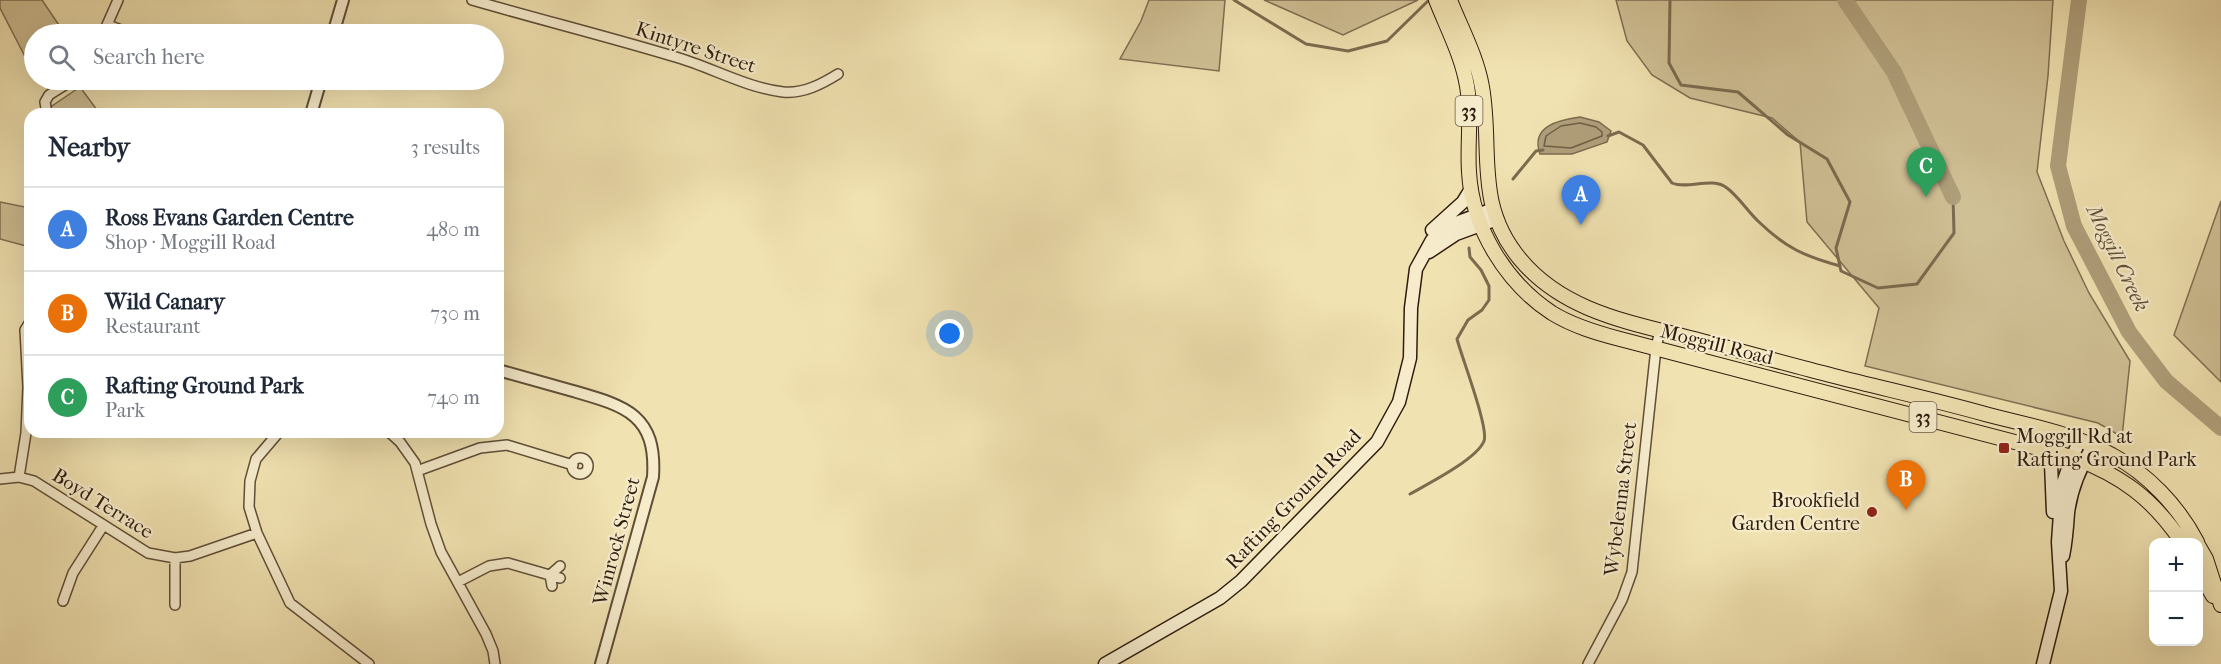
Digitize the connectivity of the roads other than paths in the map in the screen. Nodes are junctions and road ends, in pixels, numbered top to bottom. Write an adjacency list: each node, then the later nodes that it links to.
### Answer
1 (118, 0): 6 (street)
2 (343, 0): 7 (street)
3 (474, 0): 9 (street, Kintyre Street)
4 (1436, 0): 8 (main road, Moggill Road / 33)
5 (1450, 0): 8 (main road, Moggill Road / 33)
6 (108, 24)
7 (336, 24)
8 (1456, 33): 14 (main road, Moggill Road / 33); 15 (main road, Moggill Road / 33)
9 (838, 74)
10 (57, 90): 12 (street)
11 (318, 90): 13 (street)
12 (46, 108)
13 (313, 108)
14 (1471, 189): 16 (main road, Moggill Road / 33); 17 (main road, Rafting Ground Road)
15 (1495, 214): 16 (main road); 18 (main road, Moggill Road / 33)
16 (1479, 220): 17 (main road); 19 (main road, Moggill Road / 33)
17 (1422, 259): 52 (main road, Rafting Ground Road)
18 (1660, 330): 19 (street, Wybelenna Street); 24 (main road, Moggill Road / 33)
19 (1656, 348): 25 (main road, Moggill Road / 33); 53 (street, Wybelenna Street)
20 (504, 372): 51 (street, Winrock Street)
21 (25, 438): 29 (street)
22 (274, 438): 32 (street)
23 (396, 438): 28 (street)
24 (2087, 443): 26 (main road); 35 (main road, Moggill Road / 33)
25 (2038, 448): 26 (main road, Moggill Road / 33); 33 (main road)
26 (2078, 459): 33 (main road); 34 (main road, Moggill Road / 33); 39 (main road)
27 (573, 465): 28 (street)
28 (417, 471): 43 (street)
29 (19, 477): 30 (street, Boyd Terrace); 31 (street, Boyd Terrace)
30 (0, 479)
31 (103, 526): 37 (street, Boyd Terrace); 45 (street)
32 (257, 533): 37 (street, Boyd Terrace); 49 (street)
33 (2058, 536): 39 (main road)
34 (2179, 538)
35 (2194, 538)
36 (2203, 555): 47 (main road, Moggill Road / 33)
37 (175, 558): 46 (street)
38 (560, 566): 40 (street)
39 (2061, 569): 54 (main road)
40 (550, 575): 42 (street); 43 (street); 44 (street)
41 (2203, 577): 48 (main road)
42 (560, 578)
43 (458, 582): 50 (street)
44 (552, 586)
45 (63, 601)
46 (175, 605)
47 (2221, 605)
48 (2221, 611)
49 (369, 664)
50 (495, 664)
51 (601, 664)
52 (1105, 664)
53 (1588, 664)
54 (2043, 664)

